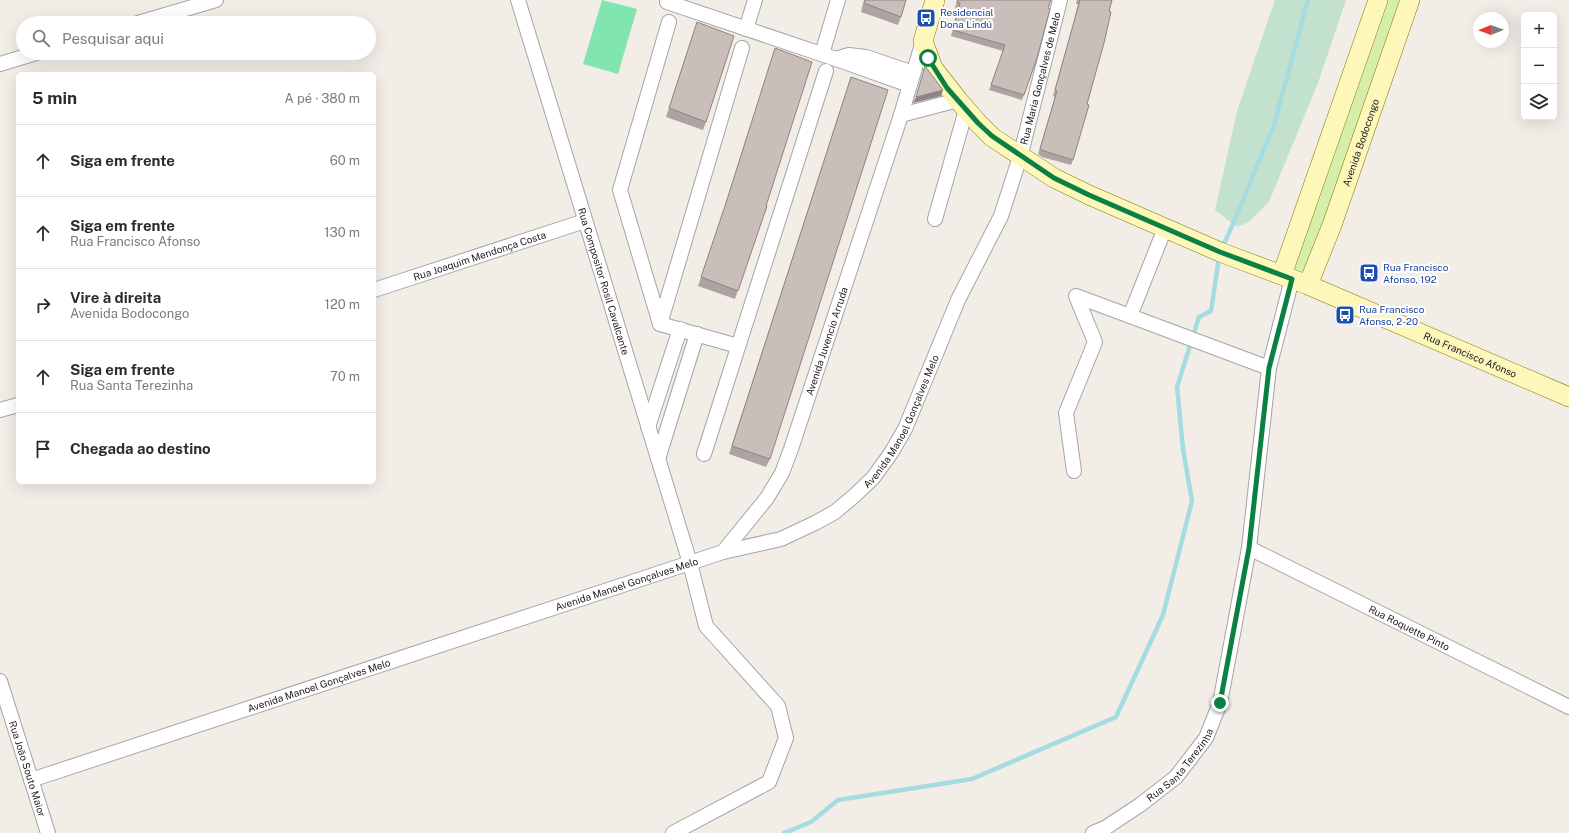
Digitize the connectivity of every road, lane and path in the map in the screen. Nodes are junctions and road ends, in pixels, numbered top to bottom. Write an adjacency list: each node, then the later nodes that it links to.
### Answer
1 (216, 0): 10 (street)
2 (518, 0): 24 (street, Rua Compositor Rosil Cavalcante)
3 (668, 0): 12 (street)
4 (755, 0): 12 (street)
5 (838, 0): 15 (street)
6 (935, 0): 13 (street)
7 (1060, 0): 22 (street, Rua Maria Gonçalves de Melo)
8 (1378, 0): 26 (street, Avenida Bodocongo)
9 (1410, 0): 26 (street, Avenida Bodocongo)
10 (162, 16)
11 (669, 22): 29 (street)
12 (746, 29): 15 (street)
13 (923, 41): 19 (street, Avenida Juvencio Arruda); 20 (street, Rua Francisco Afonso)
14 (742, 48): 29 (street)
15 (822, 54): 19 (street)
16 (16, 59): 17 (street)
17 (0, 64)
18 (826, 71): 32 (street)
19 (911, 79): 21 (street, Avenida Juvencio Arruda)
20 (962, 105): 21 (street); 22 (street, Rua Francisco Afonso); 23 (street)
21 (900, 114): 42 (street, Avenida Juvencio Arruda)
22 (1020, 157): 25 (street, Rua Francisco Afonso); 42 (street, Avenida Manoel Gonçalves Melo)
23 (935, 219)
24 (585, 221): 27 (street, Rua Joaquim Mendonça Costa); 37 (street, Rua Compositor Rosil Cavalcante)
25 (1165, 228): 26 (street, Rua Francisco Afonso); 28 (street)
26 (1294, 280): 33 (street, Avenida Bodocongo); 34 (street, Rua Francisco Afonso)
27 (376, 289)
28 (1130, 316): 33 (street); 40 (street)
29 (660, 324): 30 (street)
30 (680, 329): 31 (street); 37 (street)
31 (697, 334): 32 (street); 39 (street)
32 (738, 346): 38 (street)
33 (1269, 368): 41 (street, Avenida Bodocongo)
34 (1569, 397)
35 (16, 406): 36 (street)
36 (0, 410)
37 (648, 427): 39 (street, Rua Compositor Rosil Cavalcante)
38 (704, 454)
39 (658, 459): 43 (street, Rua Compositor Rosil Cavalcante)
40 (1074, 471)
41 (1249, 548): 45 (street, Rua Roquette Pinto); 49 (street, Rua Santa Terezinha)
42 (723, 552): 43 (street, Avenida Manoel Gonçalves Melo)
43 (690, 563): 46 (street, Avenida Manoel Gonçalves Melo); 48 (street, Rua Compositor Rosil Cavalcante)
44 (0, 681): 46 (street, Rua João Souto Maior)
45 (1569, 707)
46 (31, 780): 47 (street, Rua João Souto Maior)
47 (48, 833)
48 (673, 833)
49 (1093, 833)

